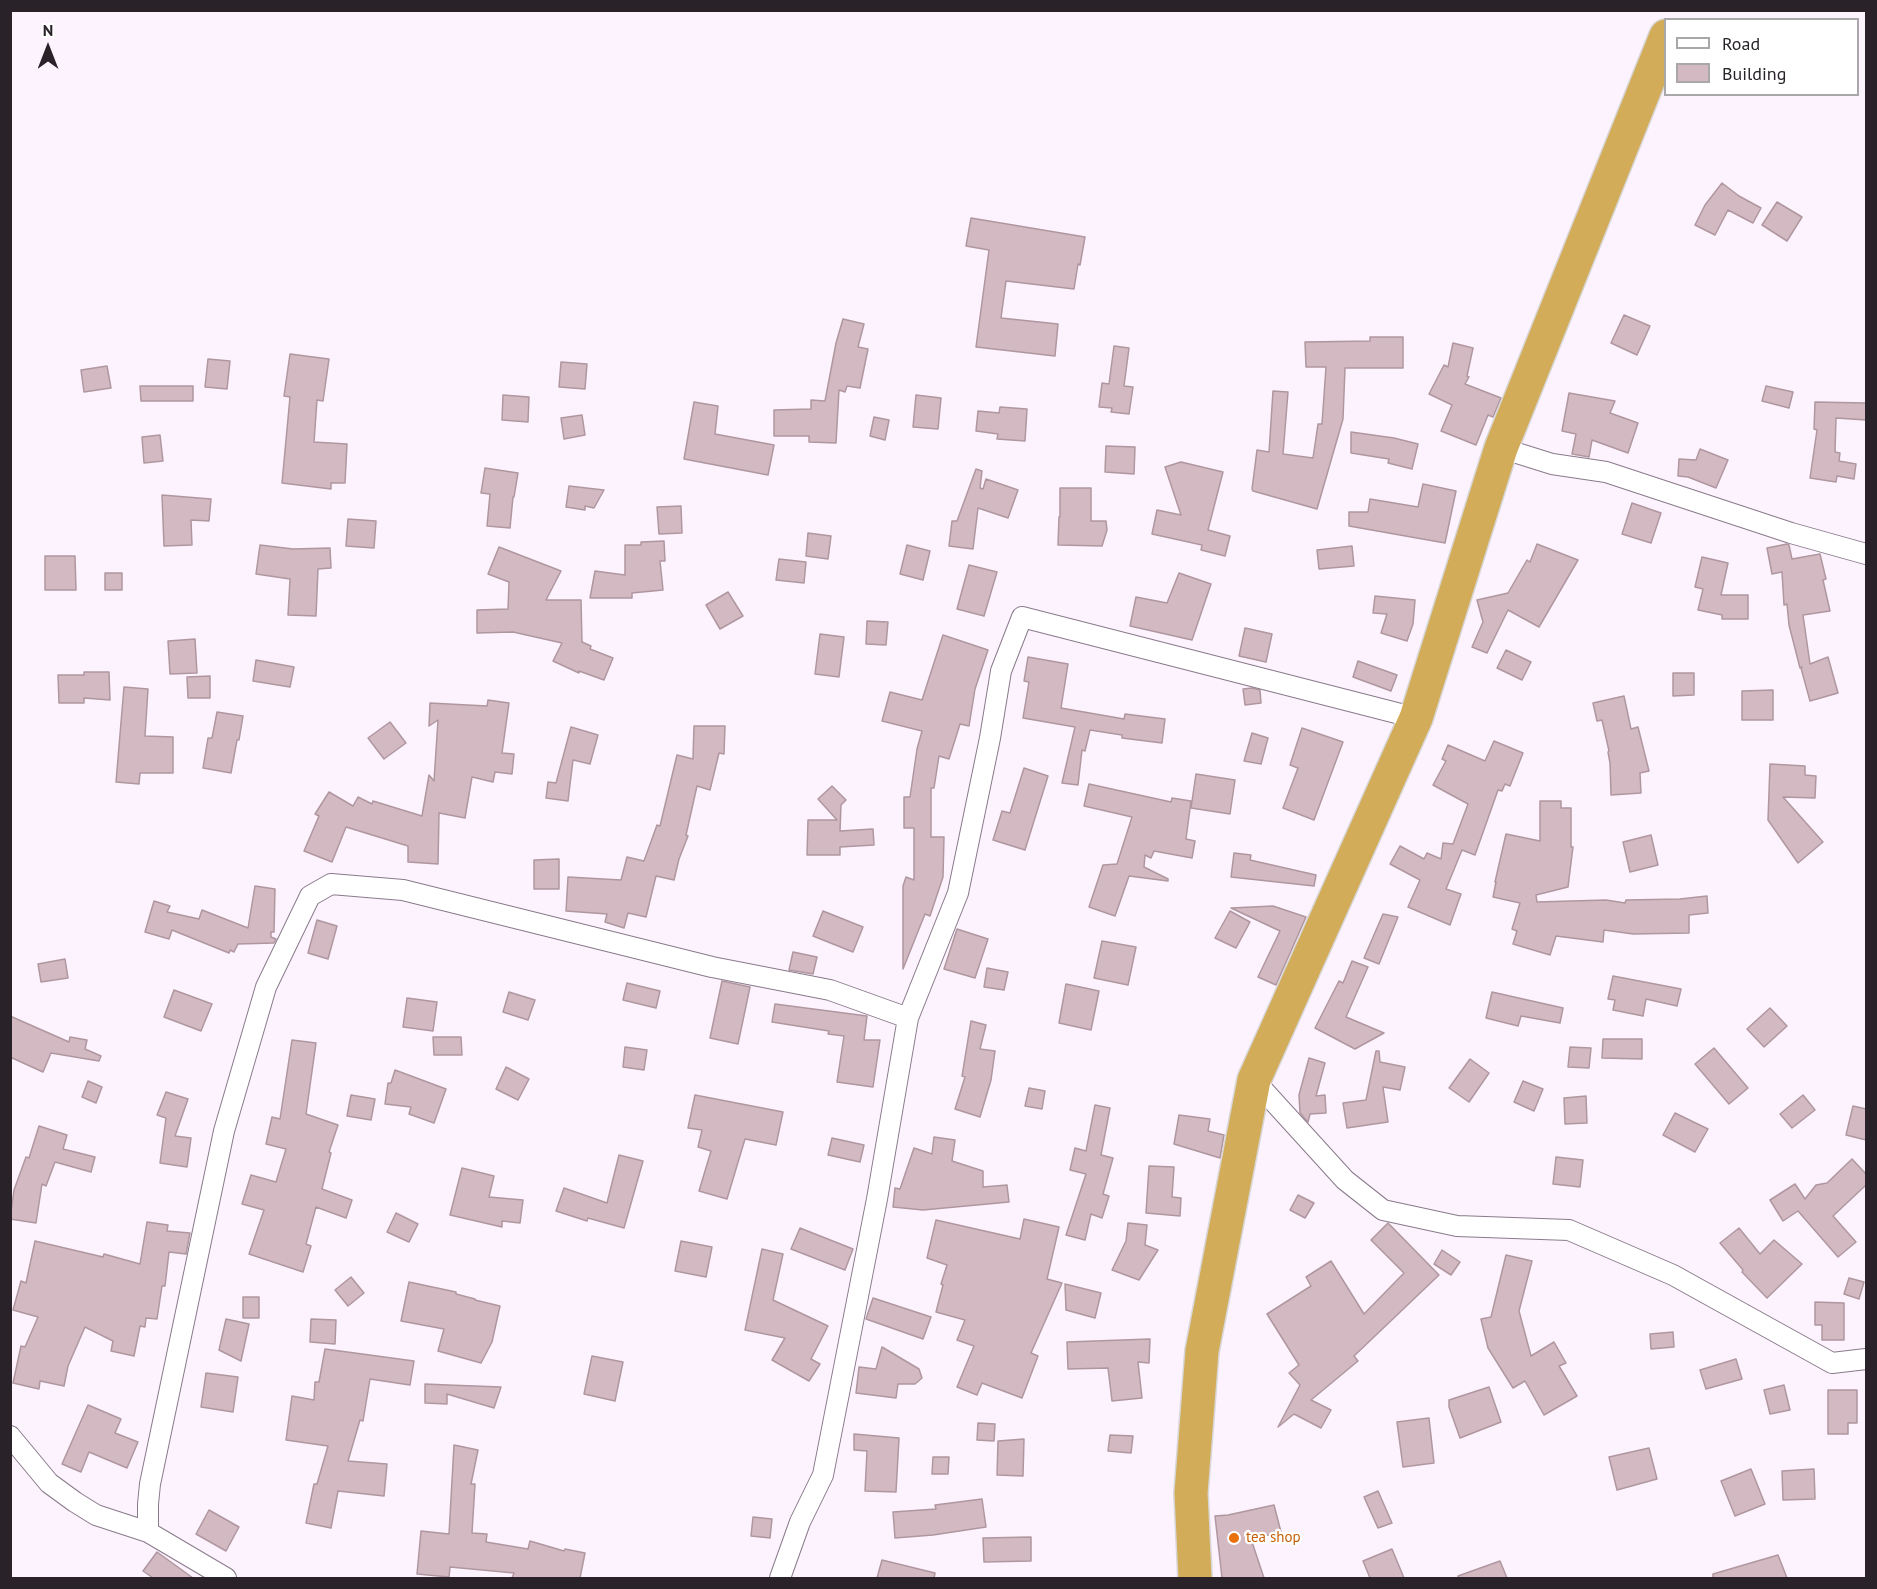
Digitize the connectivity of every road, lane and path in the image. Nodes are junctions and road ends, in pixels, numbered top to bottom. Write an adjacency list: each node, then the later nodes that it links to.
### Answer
1 (1664, 39): 2 (highway)
2 (1501, 448): 3 (street); 4 (highway)
3 (1866, 554)
4 (1416, 718): 5 (street); 6 (highway)
5 (908, 1018): 9 (street); 11 (street)
6 (1254, 1080): 7 (street); 12 (highway)
7 (1866, 1359)
8 (10, 1436): 9 (street)
9 (148, 1532): 10 (street)
10 (226, 1578)
11 (780, 1578)
12 (1195, 1578)

